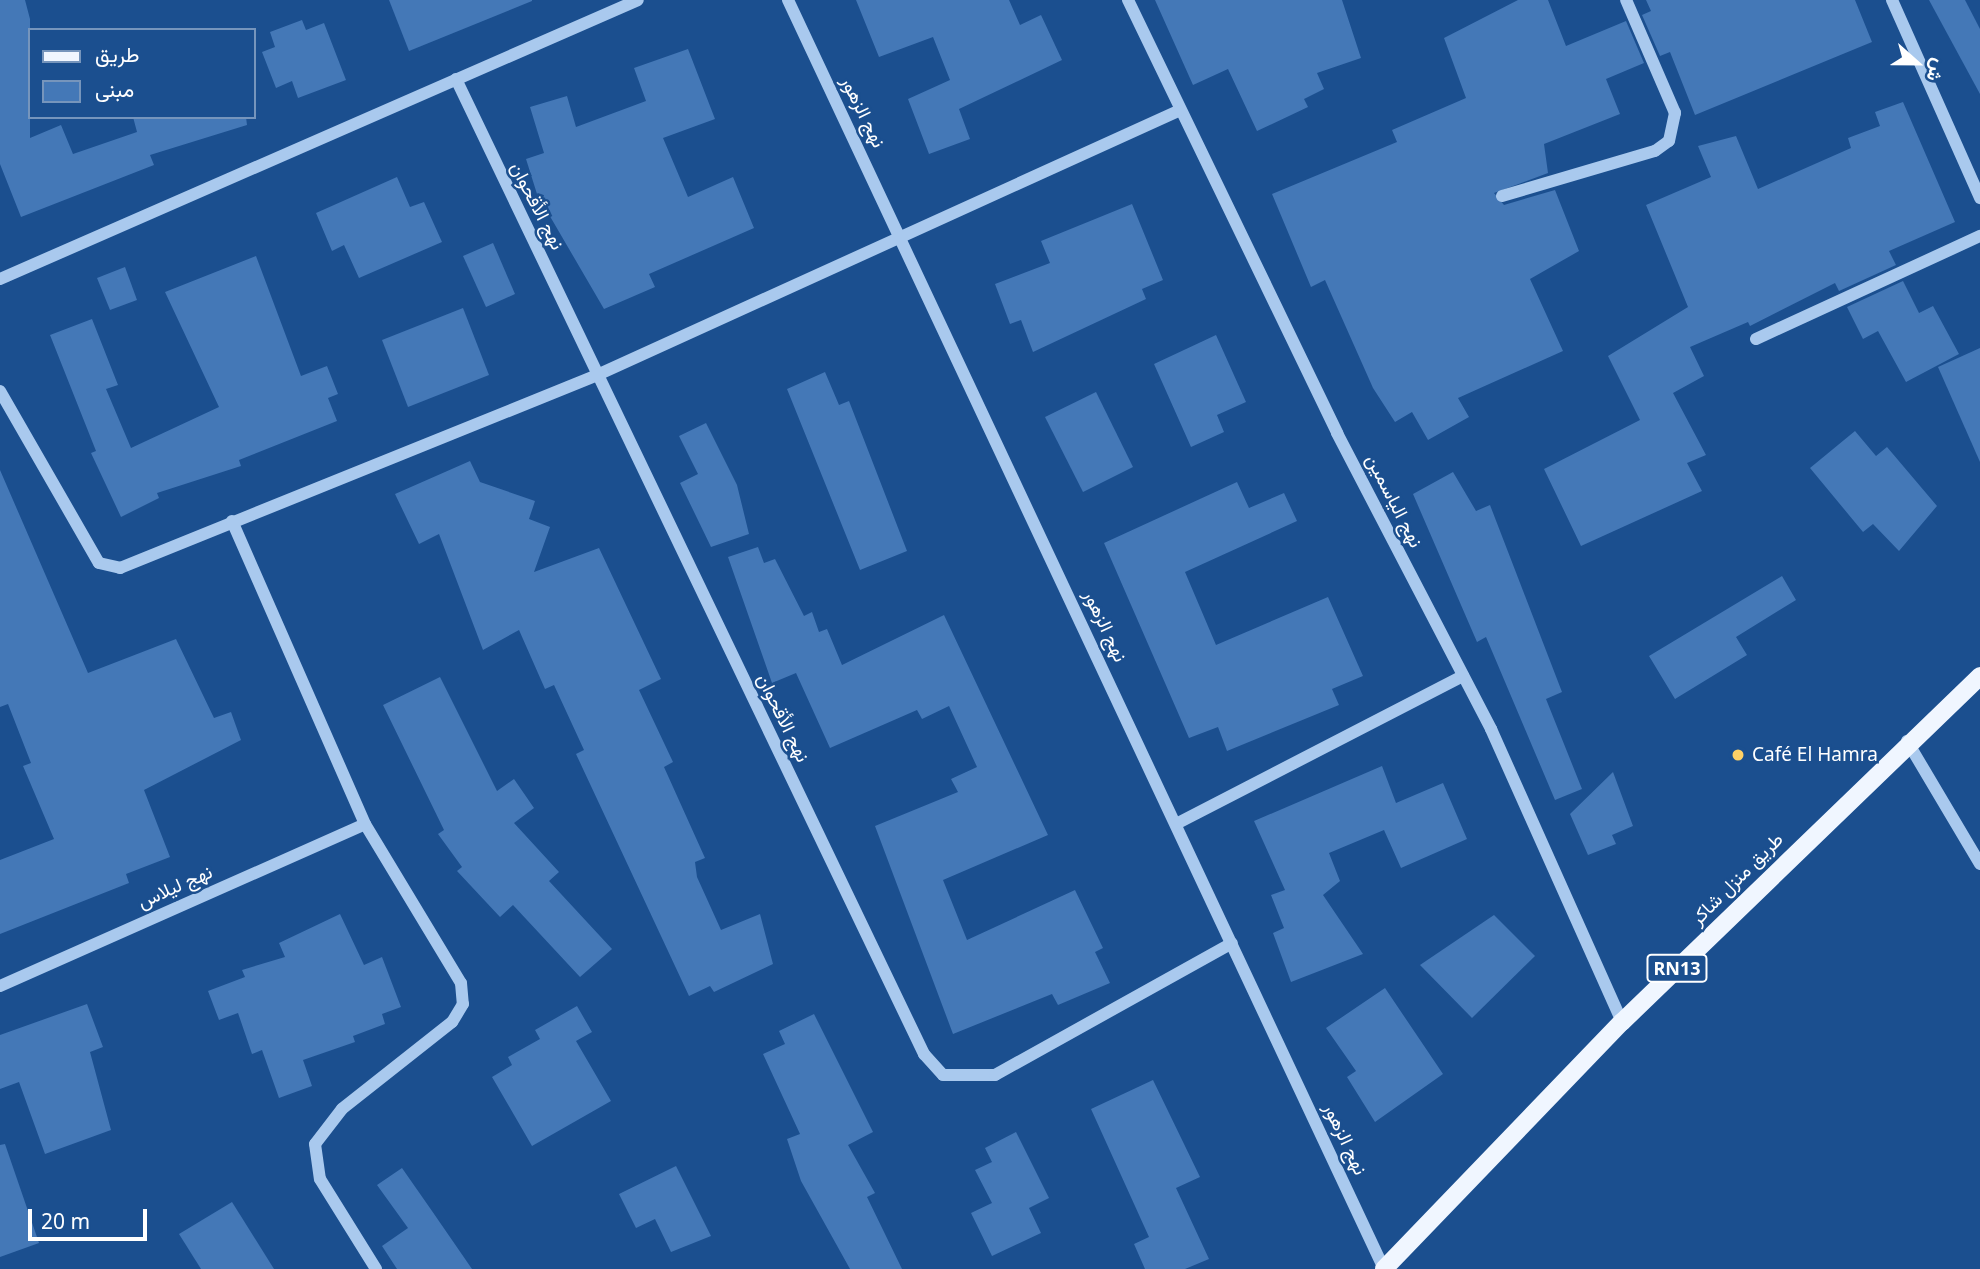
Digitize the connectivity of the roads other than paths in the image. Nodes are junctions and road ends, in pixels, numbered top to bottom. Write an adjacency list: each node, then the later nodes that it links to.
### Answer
1 (638, 0): 6 (street)
2 (788, 0): 10 (street, نهج الزهور)
3 (1128, 0): 7 (street, نهج الياسمين)
4 (1626, 0): 8 (street)
5 (1892, 0): 9 (street)
6 (456, 79): 12 (street); 14 (street, نهج الأقحوان)
7 (1178, 111): 10 (street); 17 (street, نهج الياسمين)
8 (1502, 196)
9 (1980, 198)
10 (900, 234): 14 (street); 21 (street, نهج الزهور)
11 (1980, 236): 13 (street)
12 (0, 279)
13 (1756, 339)
14 (595, 376): 16 (street); 23 (street, نهج الأقحوان)
15 (0, 391): 16 (street)
16 (232, 521): 20 (street)
17 (1463, 676): 21 (street); 25 (street, نهج الياسمين)
18 (1980, 676): 19 (main road, طريق منزل شاكر / RN13)
19 (1907, 741): 22 (street); 25 (main road, طريق منزل شاكر / RN13)
20 (365, 824): 24 (street, نهج ليلاس); 26 (street)
21 (1176, 824): 23 (street, نهج الزهور)
22 (1980, 864)
23 (1232, 943): 27 (street, نهج الزهور)
24 (0, 986)
25 (1622, 1022): 27 (main road, طريق منزل شاكر / RN13)
26 (376, 1269)
27 (1384, 1269)

